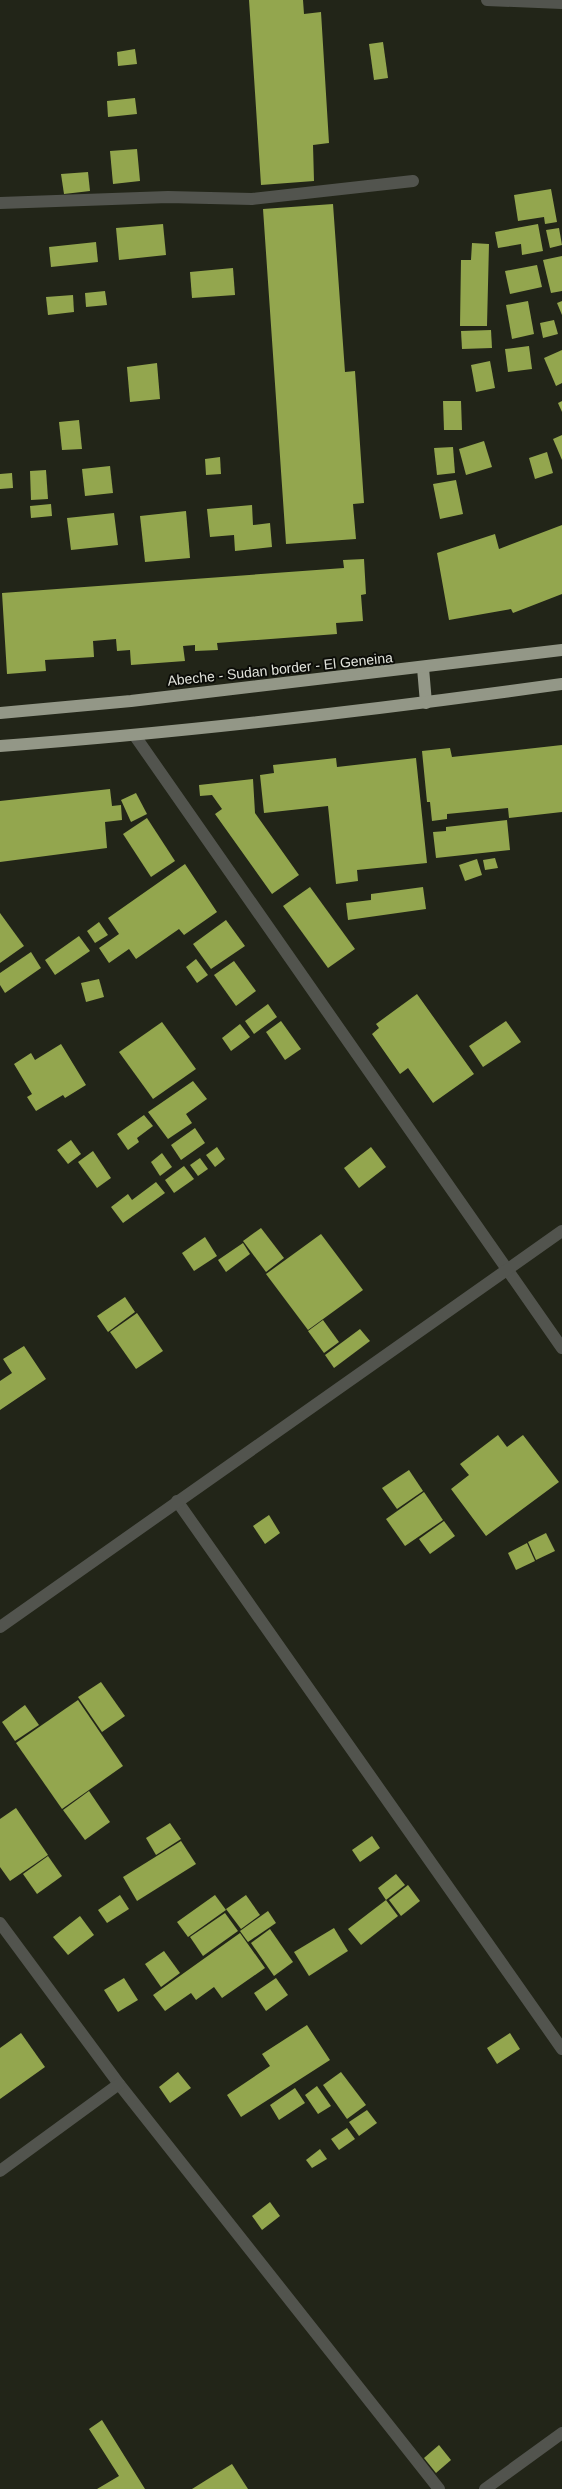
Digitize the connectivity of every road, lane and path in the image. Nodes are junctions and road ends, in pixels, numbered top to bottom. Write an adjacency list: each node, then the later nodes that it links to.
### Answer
1 (487, 0): 2 (street)
2 (562, 3)
3 (413, 181): 4 (street)
4 (0, 203)
5 (562, 650): 6 (highway, Abeche - Sudan border - El Geneina)
6 (423, 668): 8 (highway); 9 (highway, Abeche - Sudan border - El Geneina)
7 (562, 684): 8 (highway)
8 (426, 703): 10 (highway)
9 (0, 713)
10 (135, 736): 11 (highway); 13 (street)
11 (0, 746)
12 (562, 1231): 13 (street)
13 (507, 1269): 14 (street); 15 (street)
14 (562, 1348)
15 (177, 1501): 16 (street); 18 (street)
16 (0, 1627)
17 (0, 1923): 19 (street)
18 (562, 2049)
19 (119, 2084): 20 (street); 22 (street)
20 (0, 2171)
21 (562, 2433): 23 (street)
22 (439, 2489)
23 (485, 2489)

